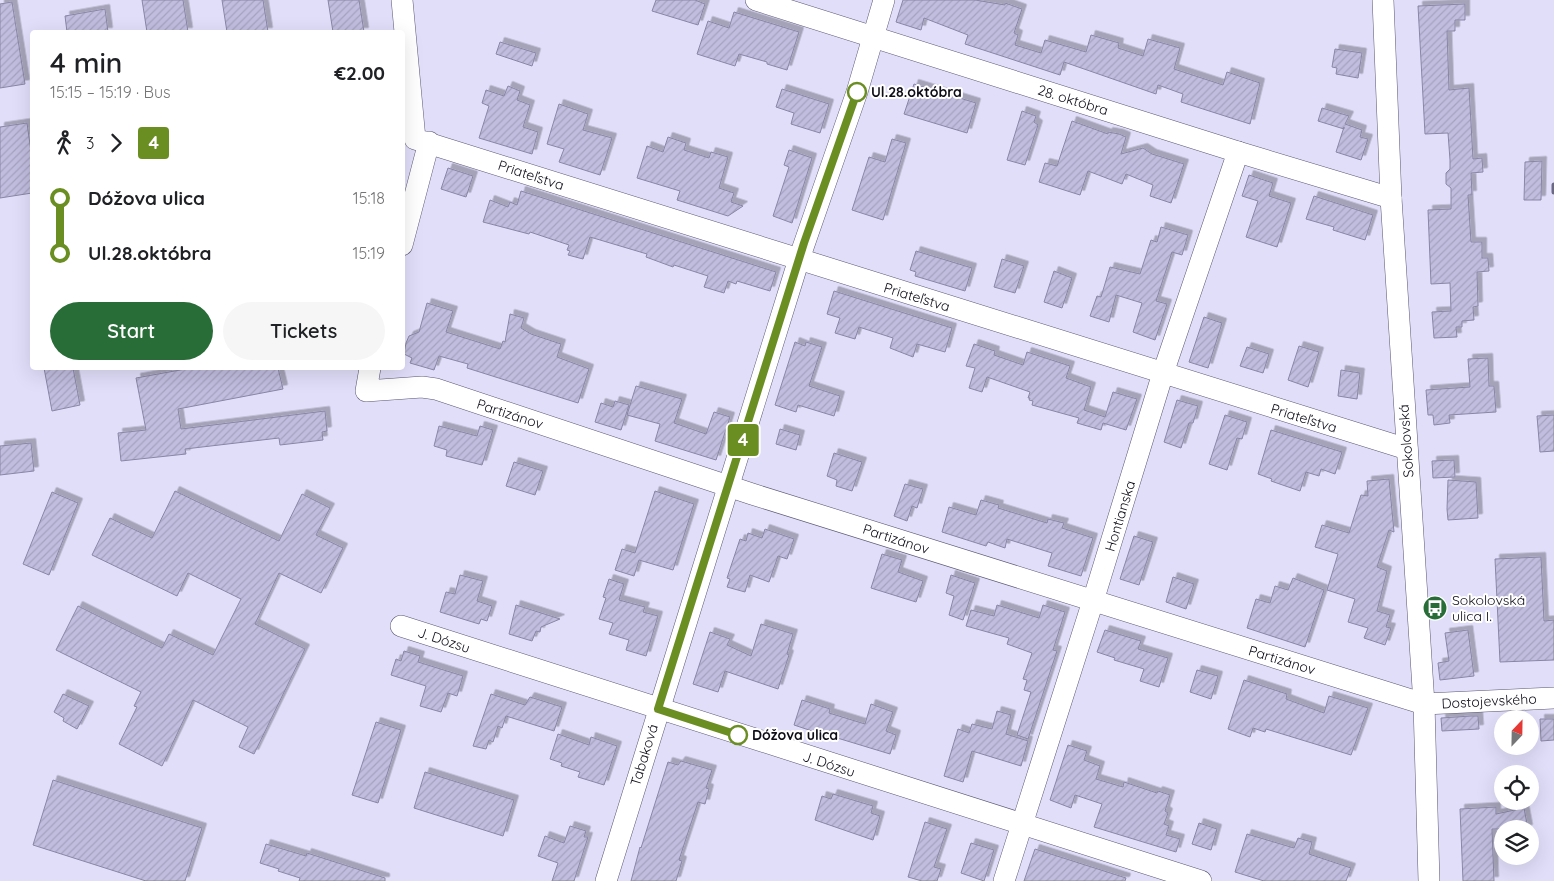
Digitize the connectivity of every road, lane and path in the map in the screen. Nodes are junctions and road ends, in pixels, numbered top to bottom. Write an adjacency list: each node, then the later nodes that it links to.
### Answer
1 (402, 0): 5 (street)
2 (756, 0): 7 (street, 28. októbra)
3 (884, 0): 7 (street, Tabaková)
4 (1383, 0): 10 (street, Sokolovská)
5 (405, 30)
6 (405, 32): 8 (street)
7 (872, 37): 9 (street, 28. októbra); 12 (street, Tabaková)
8 (429, 142): 11 (street); 12 (street, Priateľstva)
9 (1238, 152): 10 (street, 28. októbra); 14 (street, Hontianska)
10 (1391, 198): 15 (street, Sokolovská)
11 (405, 234)
12 (799, 259): 14 (street, Priateľstva); 16 (street, Tabaková)
13 (370, 370): 16 (street, Partizánov)
14 (1163, 373): 15 (street, Priateľstva); 17 (street, Hontianska)
15 (1407, 450): 20 (street, Sokolovská)
16 (729, 486): 17 (street, Partizánov); 21 (street, Tabaková)
17 (1094, 602): 20 (street, Partizánov); 22 (street, Hontianska)
18 (401, 626): 21 (street, J. Dózsu)
19 (1554, 698): 20 (street, Dostojevského)
20 (1424, 704): 26 (street, Sokolovská)
21 (658, 709): 22 (street, J. Dózsu); 23 (street, Tabaková)
22 (1021, 825): 24 (street, Hontianska); 25 (street, J. Dózsu)
23 (606, 881)
24 (1004, 881)
25 (1201, 881)
26 (1429, 881)

